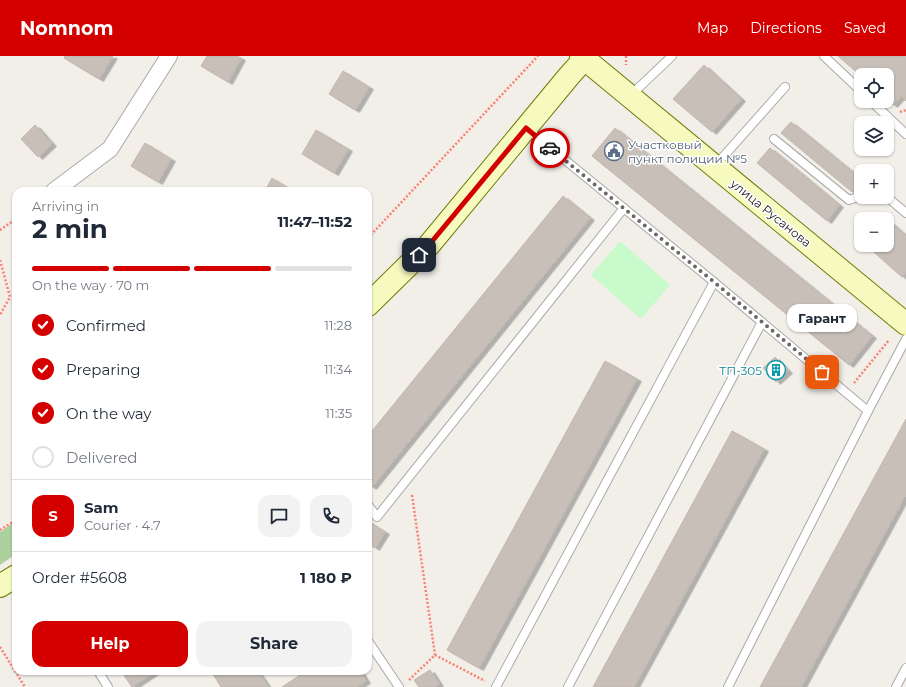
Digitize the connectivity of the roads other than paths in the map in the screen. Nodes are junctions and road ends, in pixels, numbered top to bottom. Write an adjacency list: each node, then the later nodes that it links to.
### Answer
1 (169, 56): 13 (street)
2 (672, 56): 7 (lane)
3 (824, 56): 5 (lane)
4 (584, 57): 7 (street, улица Русанова); 9 (street)
5 (854, 85)
6 (785, 87): 12 (lane)
7 (630, 97): 12 (street, улица Русанова)
8 (878, 108): 10 (lane)
9 (526, 128): 16 (lane); 19 (street)
10 (906, 134)
11 (774, 138): 14 (lane)
12 (715, 166): 20 (street, улица Русанова)
13 (59, 187)
14 (854, 198)
15 (894, 203): 17 (lane)
16 (624, 208): 18 (lane); 24 (lane)
17 (906, 213)
18 (714, 282): 21 (lane); 31 (lane)
19 (372, 301)
20 (900, 319)
21 (762, 322): 23 (lane); 33 (lane)
22 (906, 339): 23 (lane)
23 (868, 411): 34 (lane)
24 (372, 510)
25 (12, 578): 26 (street)
26 (0, 586)
27 (372, 646): 30 (lane)
28 (906, 668): 35 (lane)
29 (100, 675): 32 (lane)
30 (402, 685)
31 (493, 685)
32 (108, 687)
33 (568, 687)
34 (728, 687)
35 (896, 687)

